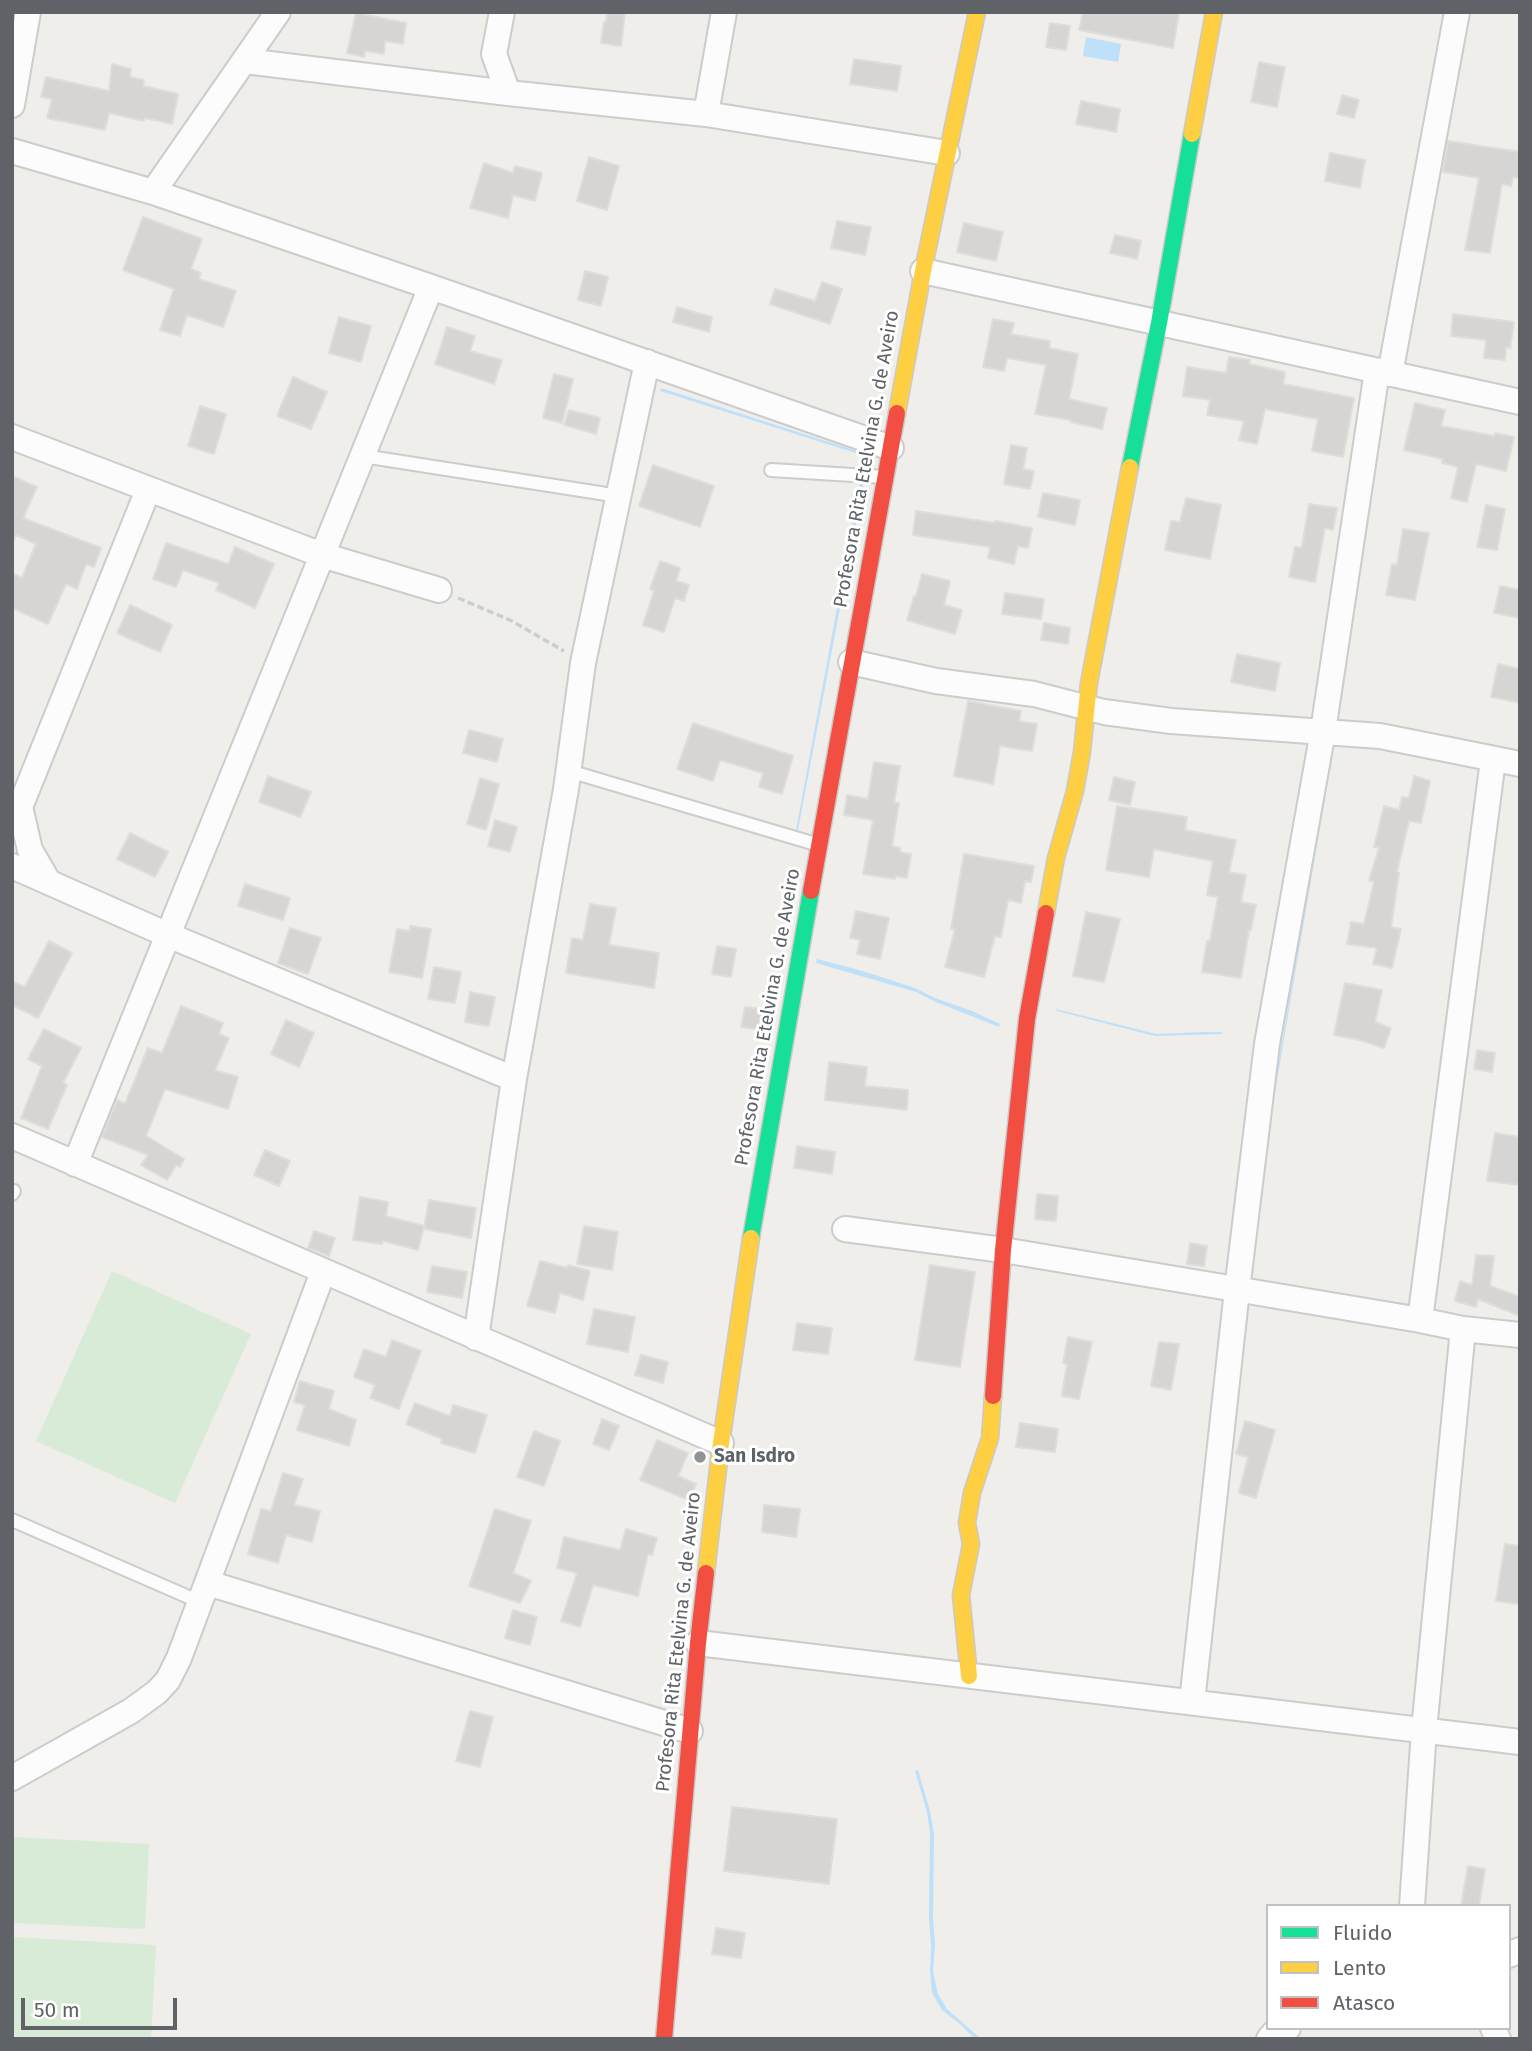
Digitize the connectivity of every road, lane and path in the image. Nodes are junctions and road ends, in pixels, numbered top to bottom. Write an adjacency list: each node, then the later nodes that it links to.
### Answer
1 (29, 12): 12 (street)
2 (278, 12): 9 (street)
3 (502, 12): 8 (street)
4 (724, 12): 13 (street)
5 (977, 12): 15 (street, Profesora Rita Etelvina G. de Aveiro)
6 (1214, 12): 19 (street)
7 (1457, 12): 21 (street)
8 (494, 54): 10 (street); 11 (street)
9 (245, 61): 10 (street); 16 (street)
10 (467, 88): 11 (street)
11 (508, 93): 13 (street)
12 (12, 105)
13 (706, 114): 15 (street)
14 (12, 151): 16 (street)
15 (947, 153): 17 (street, Profesora Rita Etelvina G. de Aveiro)
16 (153, 192): 18 (street)
17 (923, 271): 19 (street); 24 (street, Profesora Rita Etelvina G. de Aveiro)
18 (431, 287): 20 (street); 25 (street)
19 (1159, 323): 21 (street); 34 (street)
20 (647, 362): 24 (street); 29 (street)
21 (1383, 373): 22 (street); 35 (street)
22 (1520, 401)
23 (12, 437): 28 (street)
24 (891, 448): 27 (street, Profesora Rita Etelvina G. de Aveiro)
25 (363, 456): 29 (lane); 30 (street)
26 (771, 470): 27 (lane)
27 (886, 477): 32 (street, Profesora Rita Etelvina G. de Aveiro)
28 (148, 490): 30 (street); 39 (street)
29 (619, 496): 33 (street)
30 (322, 555): 31 (street); 43 (street)
31 (439, 590): 33 (path)
32 (851, 662): 34 (street); 40 (street, Profesora Rita Etelvina G. de Aveiro)
33 (583, 663): 38 (street)
34 (1086, 707): 35 (street); 48 (street)
35 (1323, 731): 36 (street); 50 (street)
36 (1493, 760): 37 (street); 51 (street)
37 (1520, 764)
38 (569, 771): 40 (lane); 44 (street)
39 (16, 811): 42 (street)
40 (819, 846): 55 (street, Profesora Rita Etelvina G. de Aveiro)
41 (12, 866): 42 (street)
42 (48, 881): 43 (street)
43 (168, 935): 44 (street); 46 (street)
44 (514, 1079): 54 (street)
45 (12, 1136): 46 (street)
46 (75, 1164): 49 (street)
47 (845, 1229): 48 (street)
48 (1003, 1250): 50 (street); 59 (street)
49 (323, 1272): 54 (street); 57 (street)
50 (1237, 1290): 51 (street); 60 (street)
51 (1420, 1320): 52 (street)
52 (1463, 1329): 53 (street); 61 (street)
53 (1520, 1335)
54 (476, 1338): 55 (street)
55 (721, 1443): 58 (street, Profesora Rita Etelvina G. de Aveiro)
56 (12, 1520): 57 (lane)
57 (204, 1593): 62 (street); 64 (street)
58 (698, 1643): 59 (street); 62 (street, Profesora Rita Etelvina G. de Aveiro)
59 (969, 1676): 60 (street)
60 (1192, 1702): 61 (street)
61 (1424, 1730): 63 (street); 65 (street)
62 (690, 1731): 66 (street, Profesora Rita Etelvina G. de Aveiro)
63 (1520, 1742)
64 (12, 1778)
65 (1412, 1904)
66 (664, 2039)

